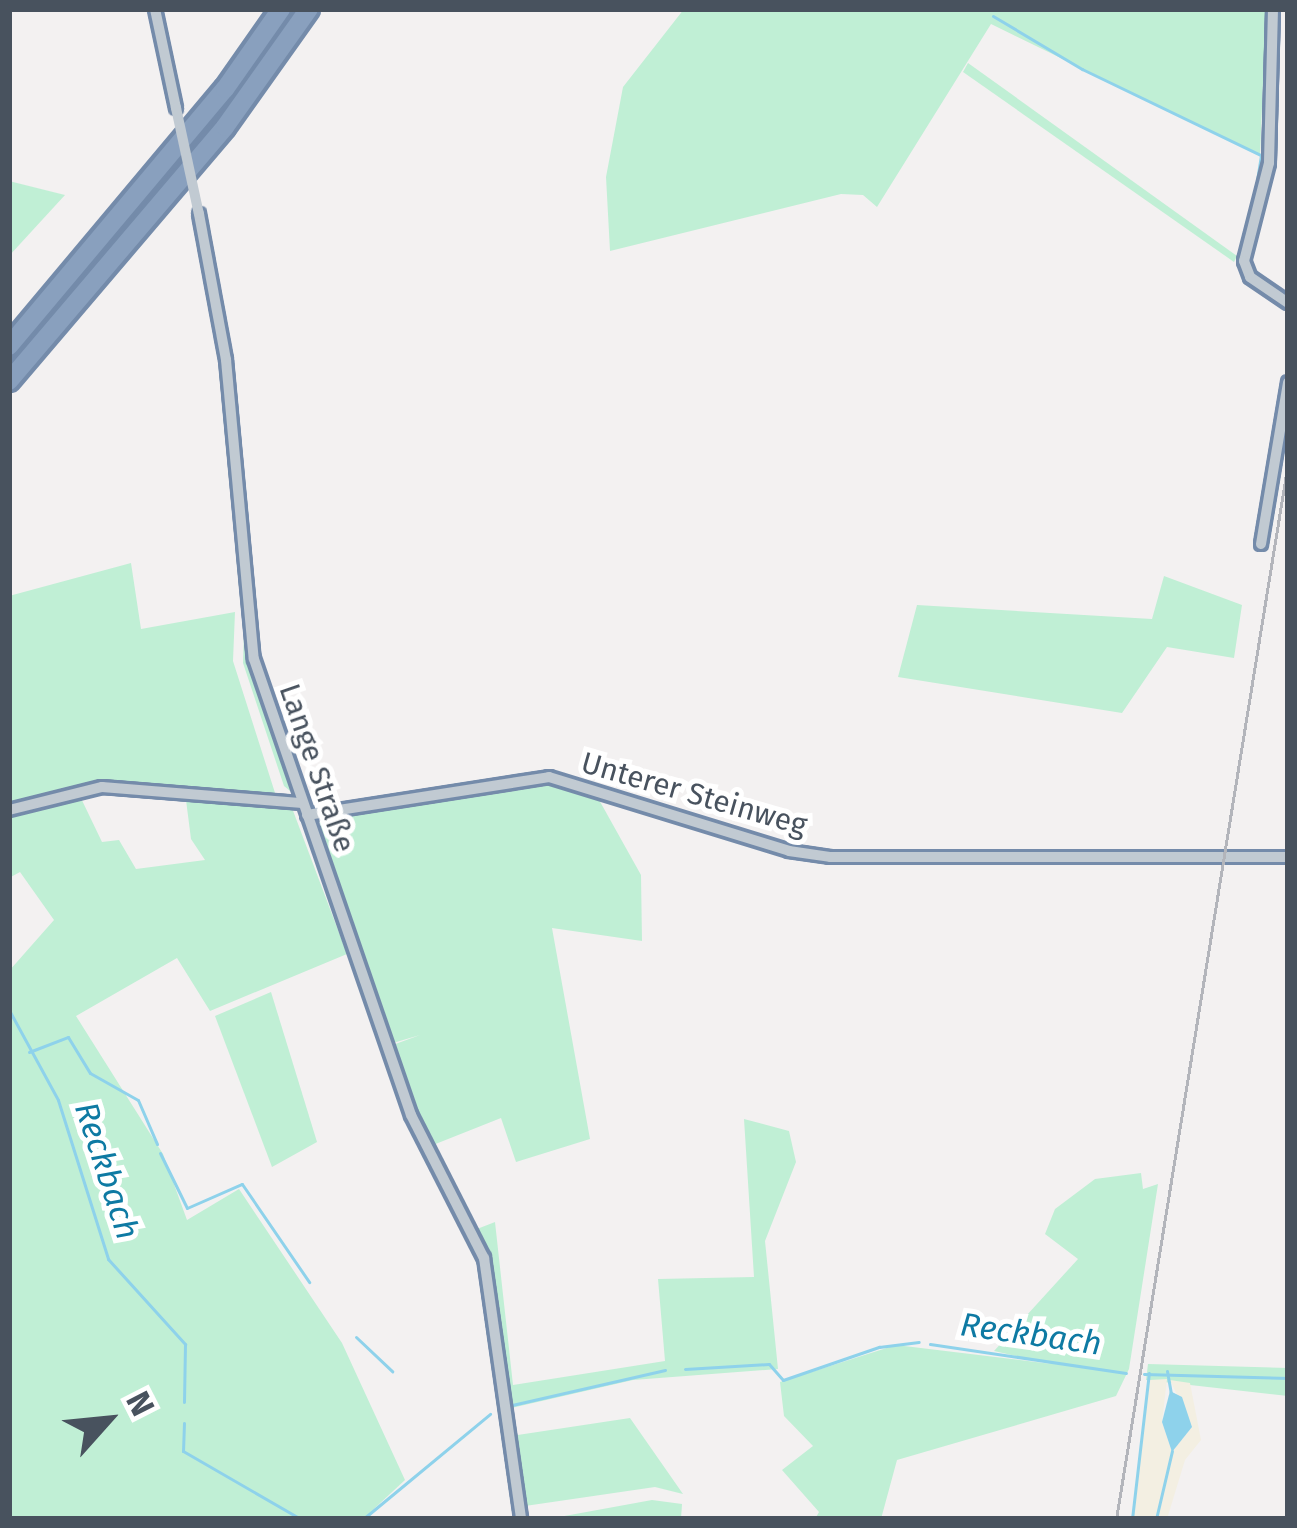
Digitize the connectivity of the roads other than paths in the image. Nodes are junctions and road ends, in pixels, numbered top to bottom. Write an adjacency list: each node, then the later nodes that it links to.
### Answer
1 (155, 9): 10 (street, Lange Straße, bridge)
2 (281, 9): 6 (highway)
3 (309, 9): 7 (highway)
4 (1273, 9): 5 (street)
5 (1288, 303)
6 (9, 346)
7 (9, 381)
8 (1288, 382): 9 (street)
9 (1261, 544)
10 (305, 809): 11 (street, Unterer Steinweg); 12 (street, Unterer Steinweg); 13 (street, Lange Straße)
11 (9, 810)
12 (1288, 857)
13 (521, 1519)

